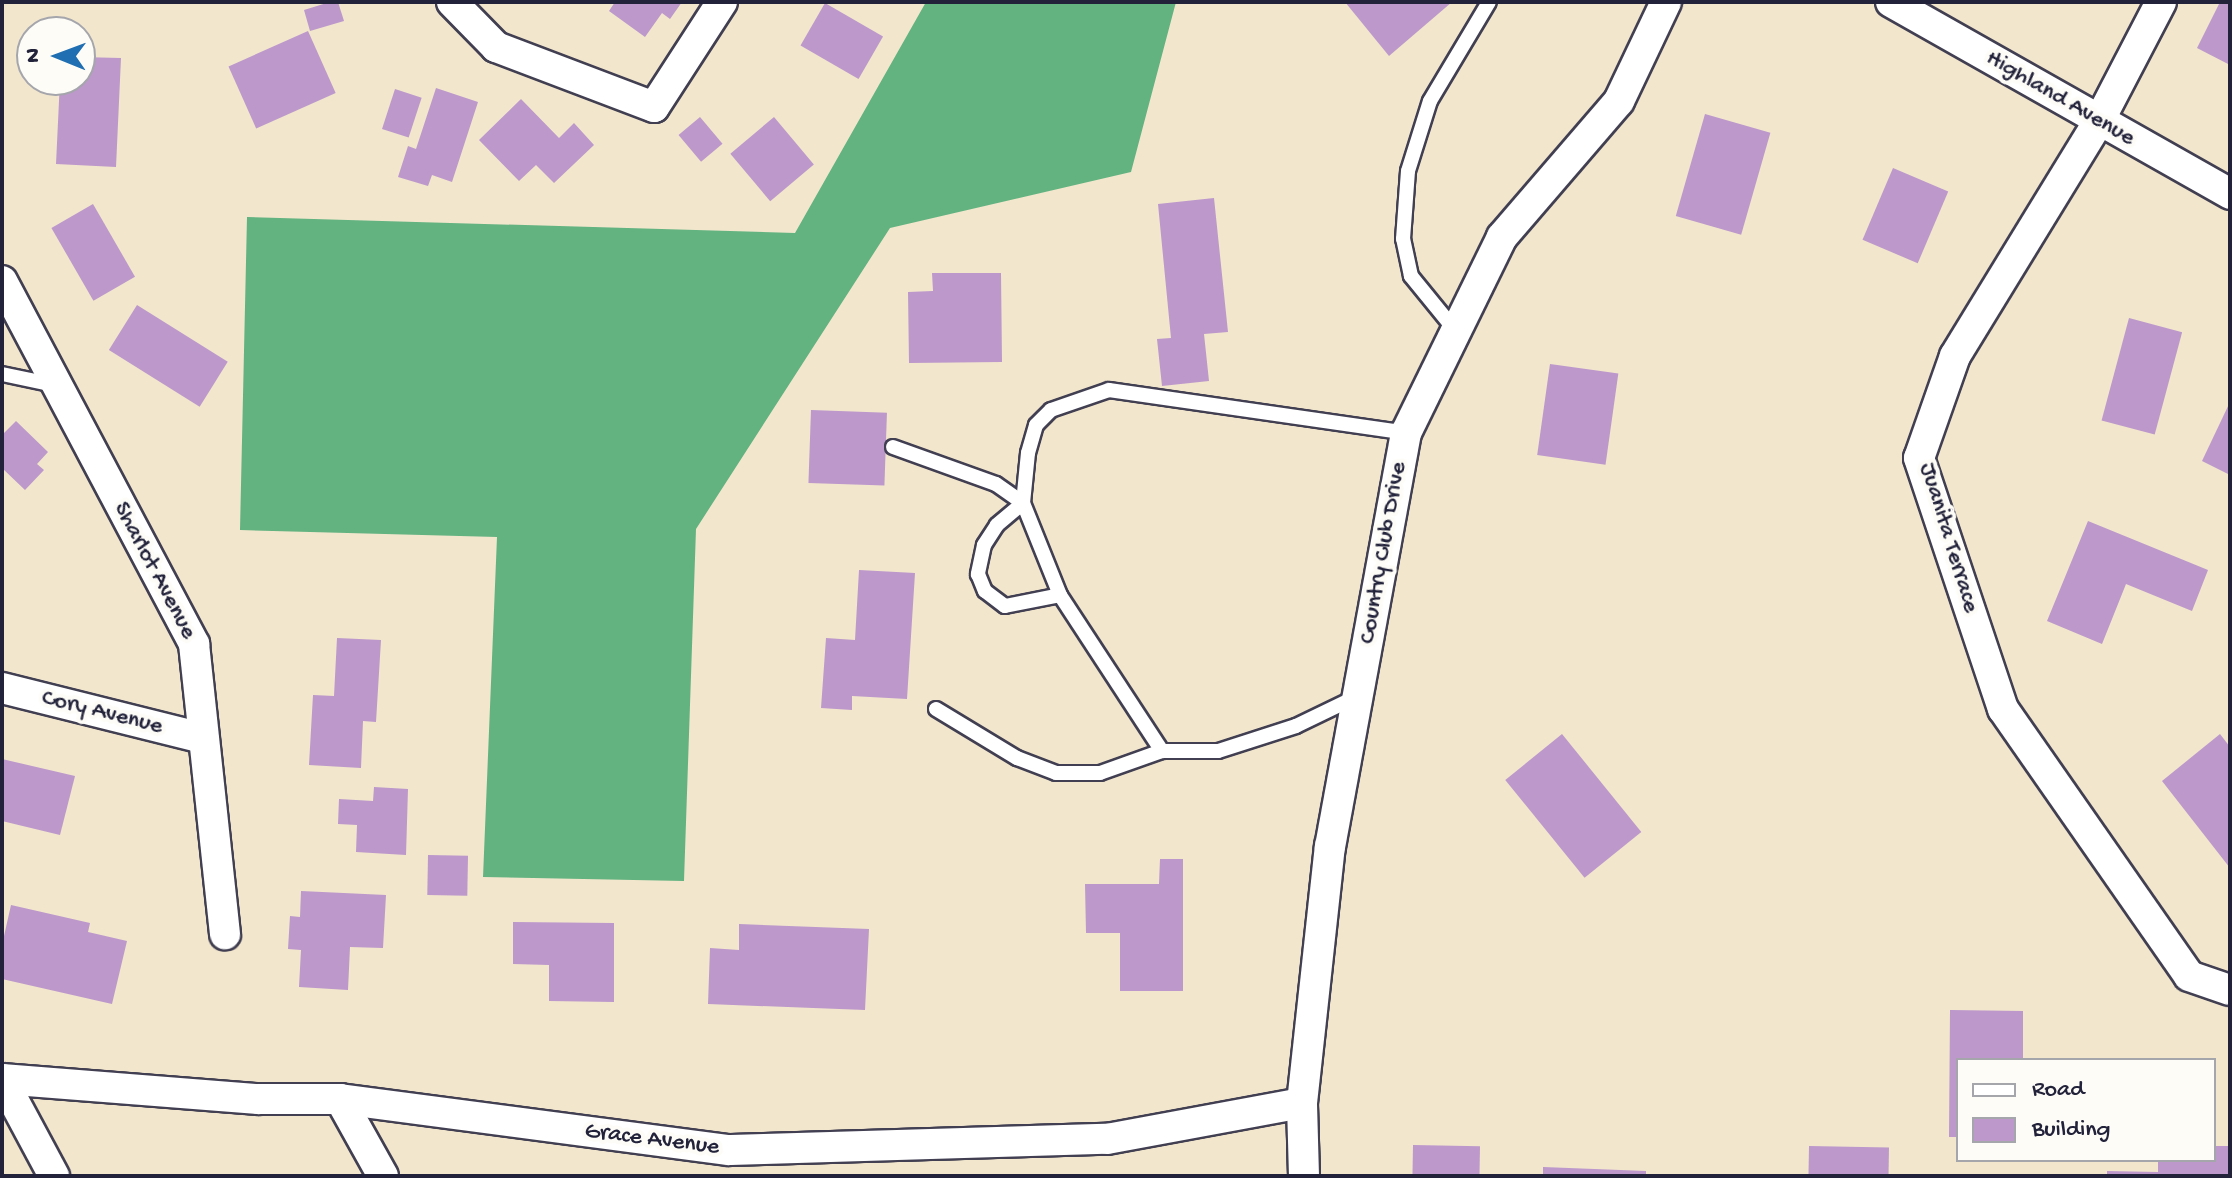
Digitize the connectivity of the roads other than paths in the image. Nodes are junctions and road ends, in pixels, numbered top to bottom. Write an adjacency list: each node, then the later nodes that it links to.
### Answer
1 (452, 2): 2 (street)
2 (722, 2)
3 (1489, 2): 10 (lane)
4 (1666, 2): 10 (street, Country Club Drive)
5 (1891, 2): 7 (street, Highland Avenue)
6 (2161, 2): 7 (street, Juanita Terrace)
7 (2099, 121): 8 (street, Highland Avenue); 23 (street, Juanita Terrace)
8 (2230, 194)
9 (2, 281): 12 (street, Sharlot Avenue)
10 (1455, 330): 13 (street, Country Club Drive)
11 (2, 374): 12 (lane)
12 (54, 385): 20 (street, Sharlot Avenue)
13 (1406, 433): 15 (lane); 18 (street, Country Club Drive)
14 (893, 447): 15 (lane)
15 (1023, 503): 16 (lane); 16 (lane)
16 (1060, 595): 21 (lane)
17 (2, 688): 20 (street, Cory Avenue)
18 (1358, 695): 21 (lane); 26 (street, Country Club Drive)
19 (936, 709): 21 (lane)
20 (203, 738): 22 (street, Sharlot Avenue)
21 (1162, 751)
22 (225, 934)
23 (2230, 990)
24 (2, 1079): 25 (street, Grace Avenue); 27 (street)
25 (340, 1099): 26 (street, Grace Avenue); 28 (street)
26 (1302, 1103): 29 (street, Country Club Drive)
27 (54, 1176)
28 (383, 1176)
29 (1304, 1176)

